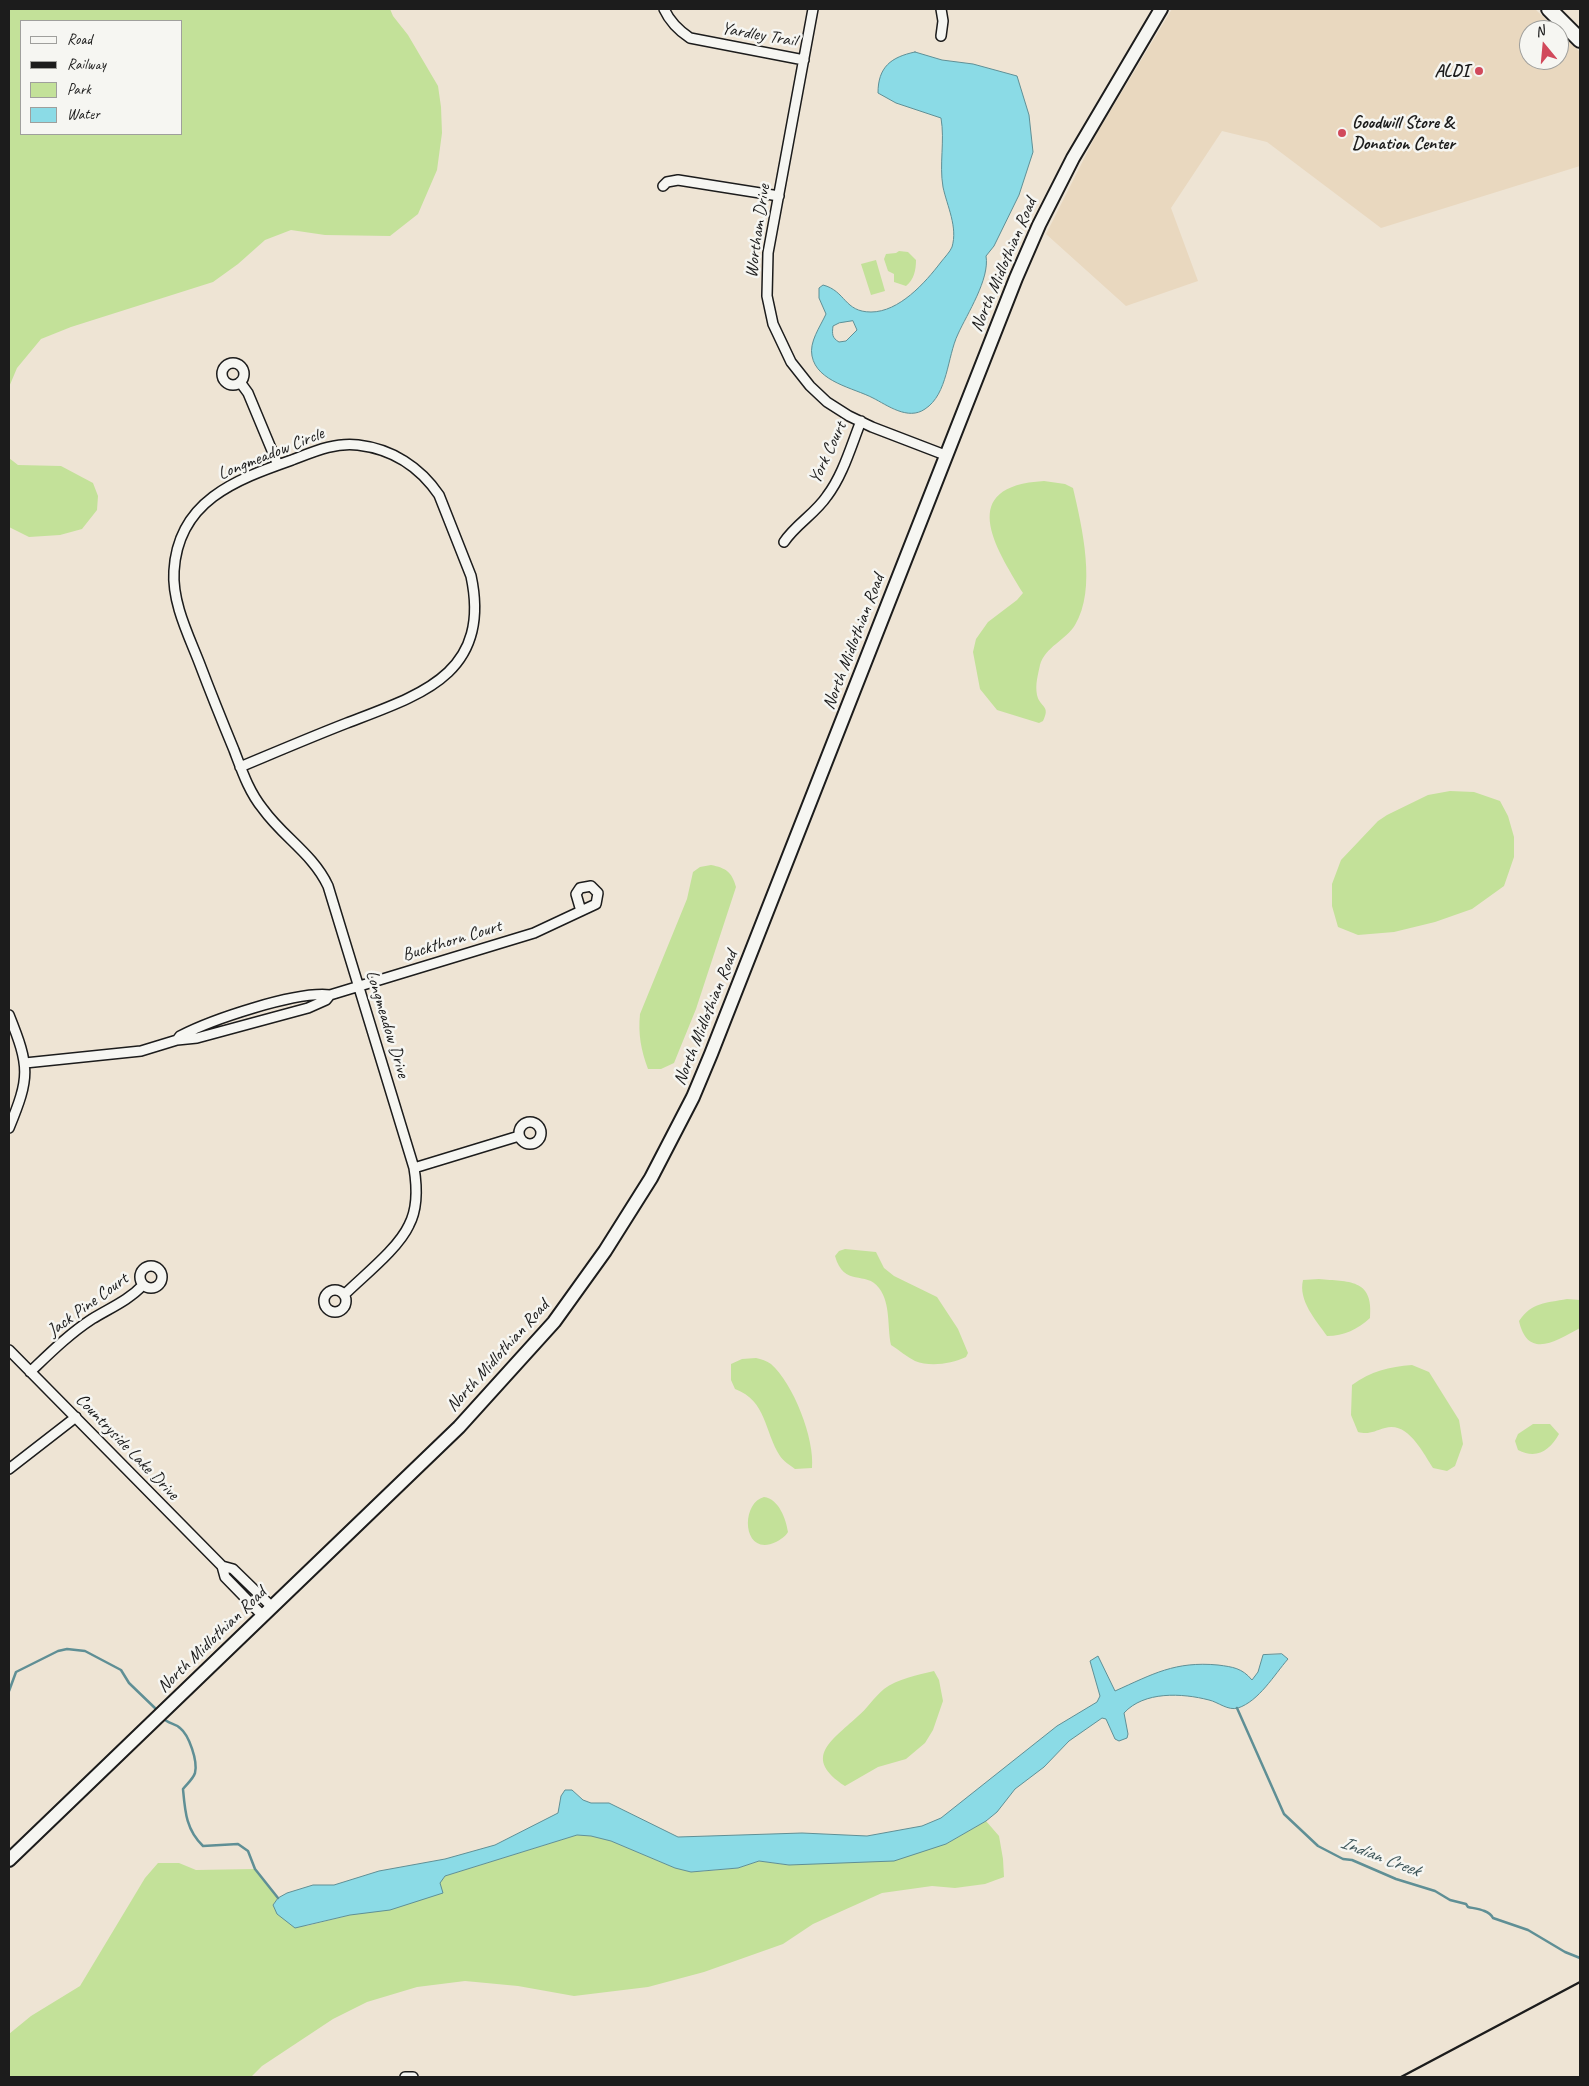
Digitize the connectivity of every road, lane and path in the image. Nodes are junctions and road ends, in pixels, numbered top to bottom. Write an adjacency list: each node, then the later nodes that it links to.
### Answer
1 (664, 9): 8 (street, Yardley Trail)
2 (813, 9): 8 (street, Wortham Drive)
3 (941, 9): 6 (street)
4 (1161, 9): 13 (main road, North Midlothian Road)
5 (1549, 9): 7 (main road)
6 (941, 36)
7 (1580, 40)
8 (804, 60): 10 (street, Wortham Drive)
9 (663, 186): 10 (street)
10 (778, 196): 12 (street, Wortham Drive)
11 (240, 382): 14 (street)
12 (861, 421): 13 (street, Wortham Drive); 15 (street, York Court)
13 (945, 455): 32 (main road, North Midlothian Road)
14 (278, 464): 16 (street, Longmeadow Circle); 16 (street, Longmeadow Circle)
15 (784, 542)
16 (240, 767): 18 (street, Longmeadow Drive)
17 (581, 911): 18 (street, Buckthorn Court)
18 (359, 986): 19 (street, Buckthorn Court); 25 (street, Longmeadow Drive)
19 (330, 995): 21 (street, Buckthorn Court); 21 (street, Buckthorn Court)
20 (9, 1015): 22 (street)
21 (177, 1040): 22 (street, Buckthorn Court)
22 (25, 1064): 23 (street)
23 (9, 1128)
24 (519, 1136): 25 (street)
25 (414, 1168): 27 (street, Longmeadow Drive)
26 (144, 1286): 29 (street, Jack Pine Court)
27 (344, 1294)
28 (9, 1350): 29 (street, Countryside Lake Drive)
29 (30, 1372): 30 (street, Countryside Lake Drive)
30 (76, 1417): 31 (street); 32 (street, Countryside Lake Drive)
31 (9, 1469)
32 (267, 1611): 33 (main road, North Midlothian Road)
33 (9, 1860)
34 (405, 2077): 35 (street)
35 (413, 2077)

